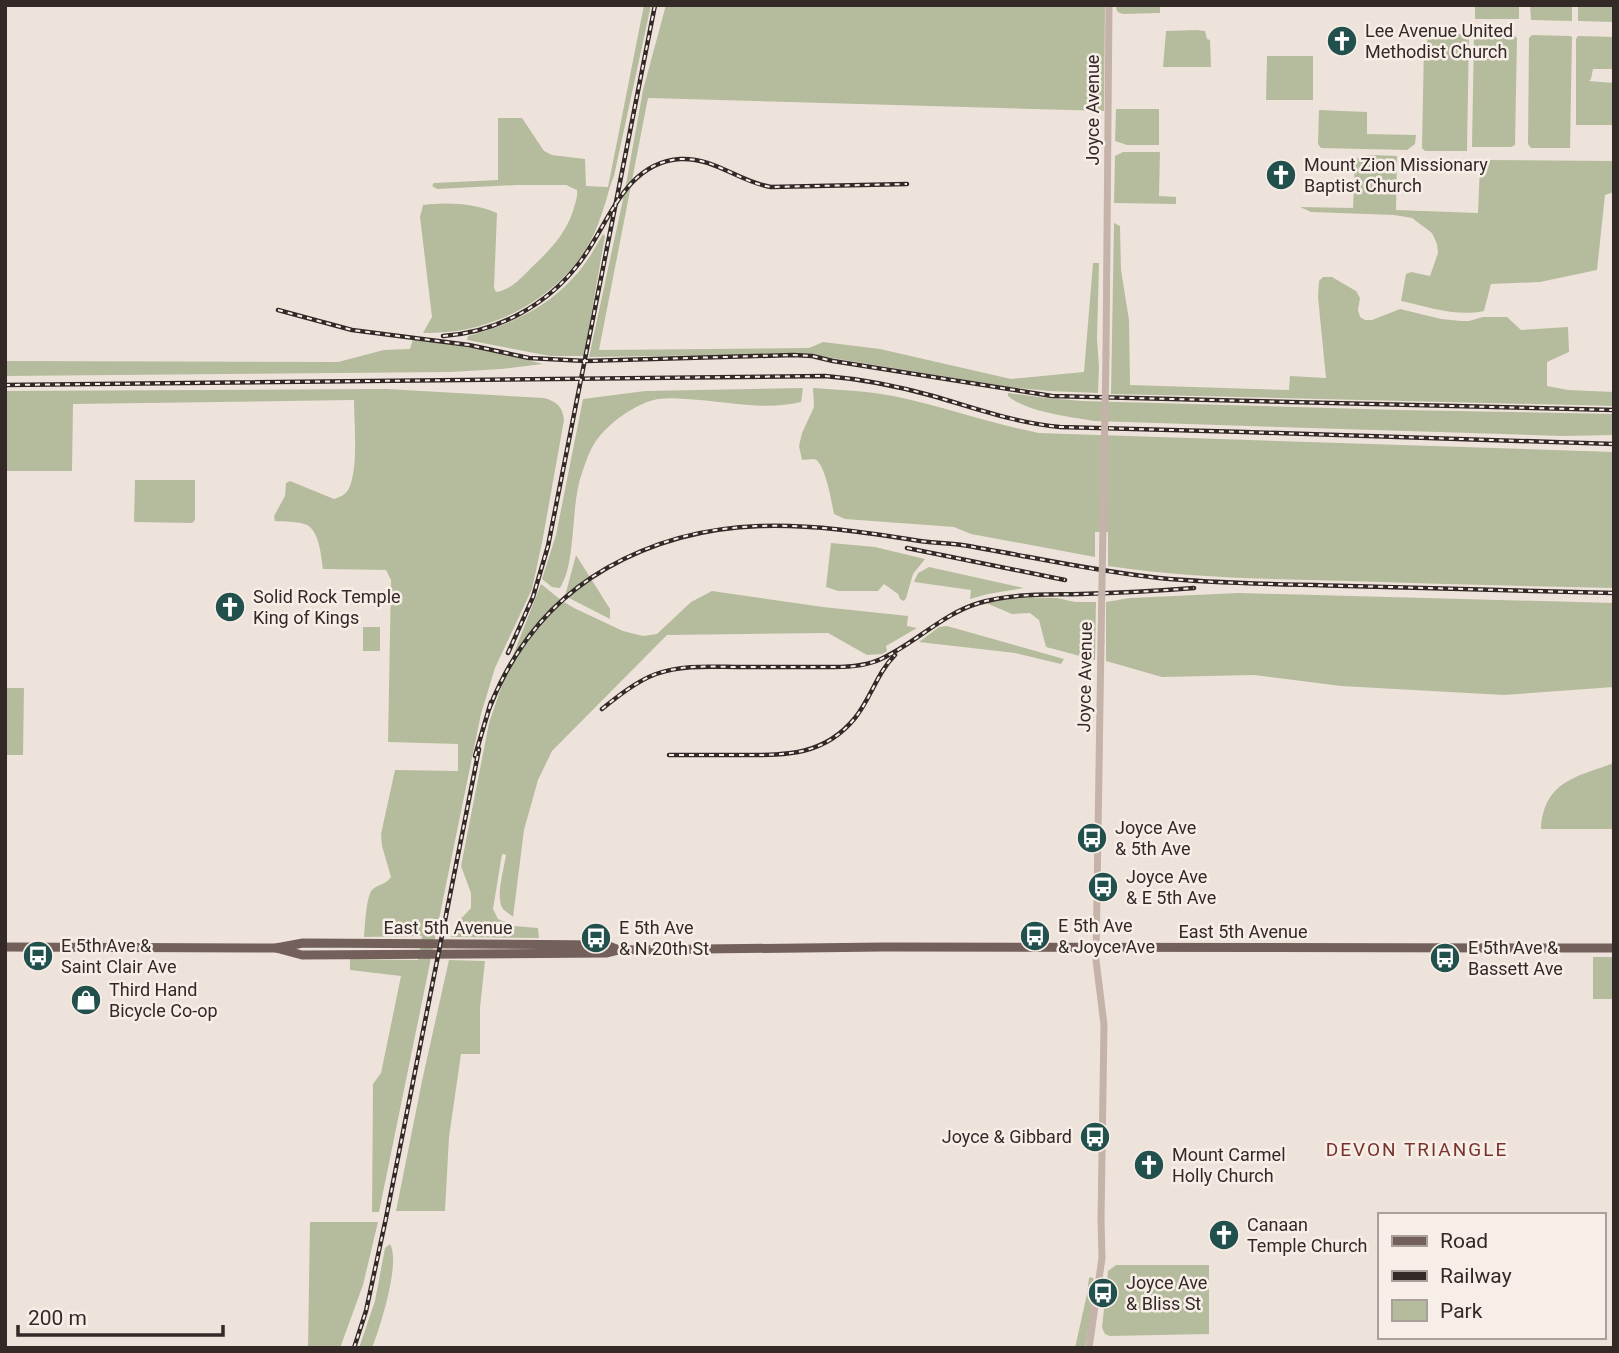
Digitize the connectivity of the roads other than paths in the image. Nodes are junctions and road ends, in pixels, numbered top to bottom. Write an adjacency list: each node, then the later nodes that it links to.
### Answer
1 (1110, 5): 3 (street, Joyce Avenue, bridge)
2 (5, 947): 3 (main road, East 5th Avenue)
3 (1096, 947): 4 (main road, East 5th Avenue); 5 (street, Joyce Avenue)
4 (1614, 948)
5 (1089, 1348)

